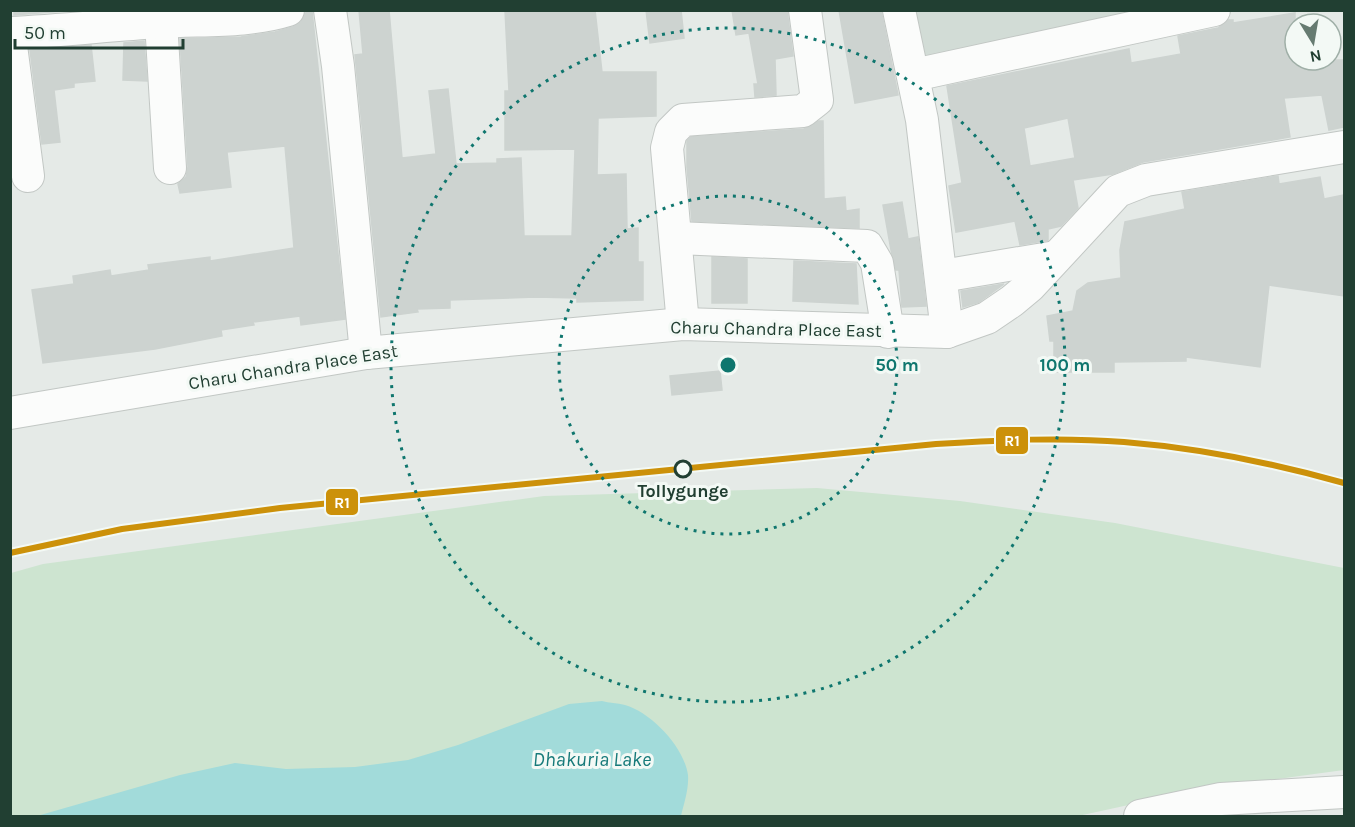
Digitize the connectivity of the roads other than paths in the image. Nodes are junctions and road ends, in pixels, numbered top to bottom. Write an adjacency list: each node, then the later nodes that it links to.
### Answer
1 (288, 10): 6 (street)
2 (330, 10): 19 (street)
3 (805, 10): 13 (street)
4 (899, 10): 9 (street)
5 (1214, 10): 9 (street)
6 (161, 22): 7 (street); 11 (street)
7 (10, 33)
8 (10, 38): 12 (street)
9 (914, 75): 15 (street)
10 (1344, 147): 14 (street, Charu Chandra Place East)
11 (170, 168)
12 (28, 176)
13 (677, 238): 16 (street); 17 (street)
14 (1056, 257): 15 (street); 18 (street, Charu Chandra Place East)
15 (942, 276): 18 (street)
16 (683, 324): 17 (street, Charu Chandra Place East); 19 (street, Charu Chandra Place East)
17 (888, 332): 18 (street, Charu Chandra Place East)
18 (947, 332)
19 (366, 353): 20 (street, Charu Chandra Place East)
20 (10, 413)
21 (1344, 792): 22 (street)
22 (1218, 808): 23 (street)
23 (1140, 816)

